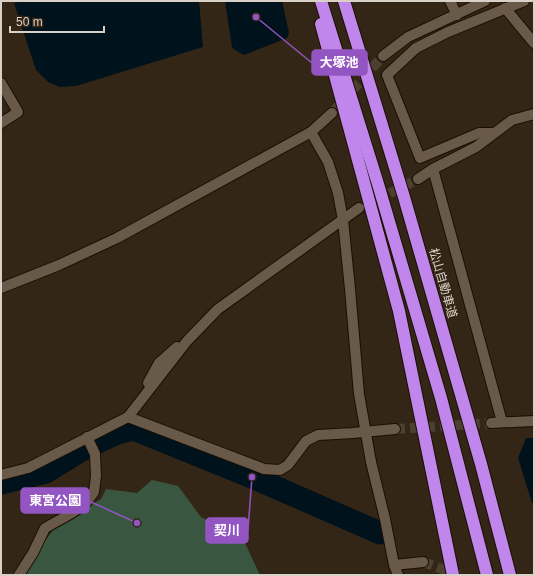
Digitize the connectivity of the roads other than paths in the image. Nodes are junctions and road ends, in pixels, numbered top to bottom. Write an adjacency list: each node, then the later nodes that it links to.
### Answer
1 (316, 1): 35 (highway)
2 (321, 1): 36 (highway)
3 (344, 1): 29 (highway, 松山自動車道)
4 (450, 1): 8 (street)
5 (485, 1): 8 (street)
6 (524, 1): 7 (street)
7 (505, 8): 9 (street); 16 (street)
8 (457, 15): 10 (street)
9 (534, 43)
10 (383, 56)
11 (1, 83): 14 (street)
12 (332, 112): 15 (street)
13 (534, 114): 16 (street)
14 (1, 123)
15 (311, 132): 20 (street); 21 (street)
16 (493, 133): 17 (street)
17 (433, 169): 18 (street); 24 (street)
18 (418, 179)
19 (360, 208): 20 (street)
20 (343, 220): 22 (street); 27 (street)
21 (1, 288)
22 (128, 417): 27 (street); 28 (street)
23 (534, 421): 24 (street)
24 (502, 422): 25 (street)
25 (491, 423)
26 (395, 428): 27 (street)
27 (366, 432): 32 (street)
28 (87, 437): 30 (street); 33 (street)
29 (481, 464): 37 (highway, 松山自動車道); 38 (highway)
30 (1, 475)
31 (423, 562): 32 (street)
32 (394, 565): 34 (street)
33 (19, 575)
34 (398, 575)
35 (453, 575)
36 (487, 575)
37 (510, 575)
38 (516, 575)

